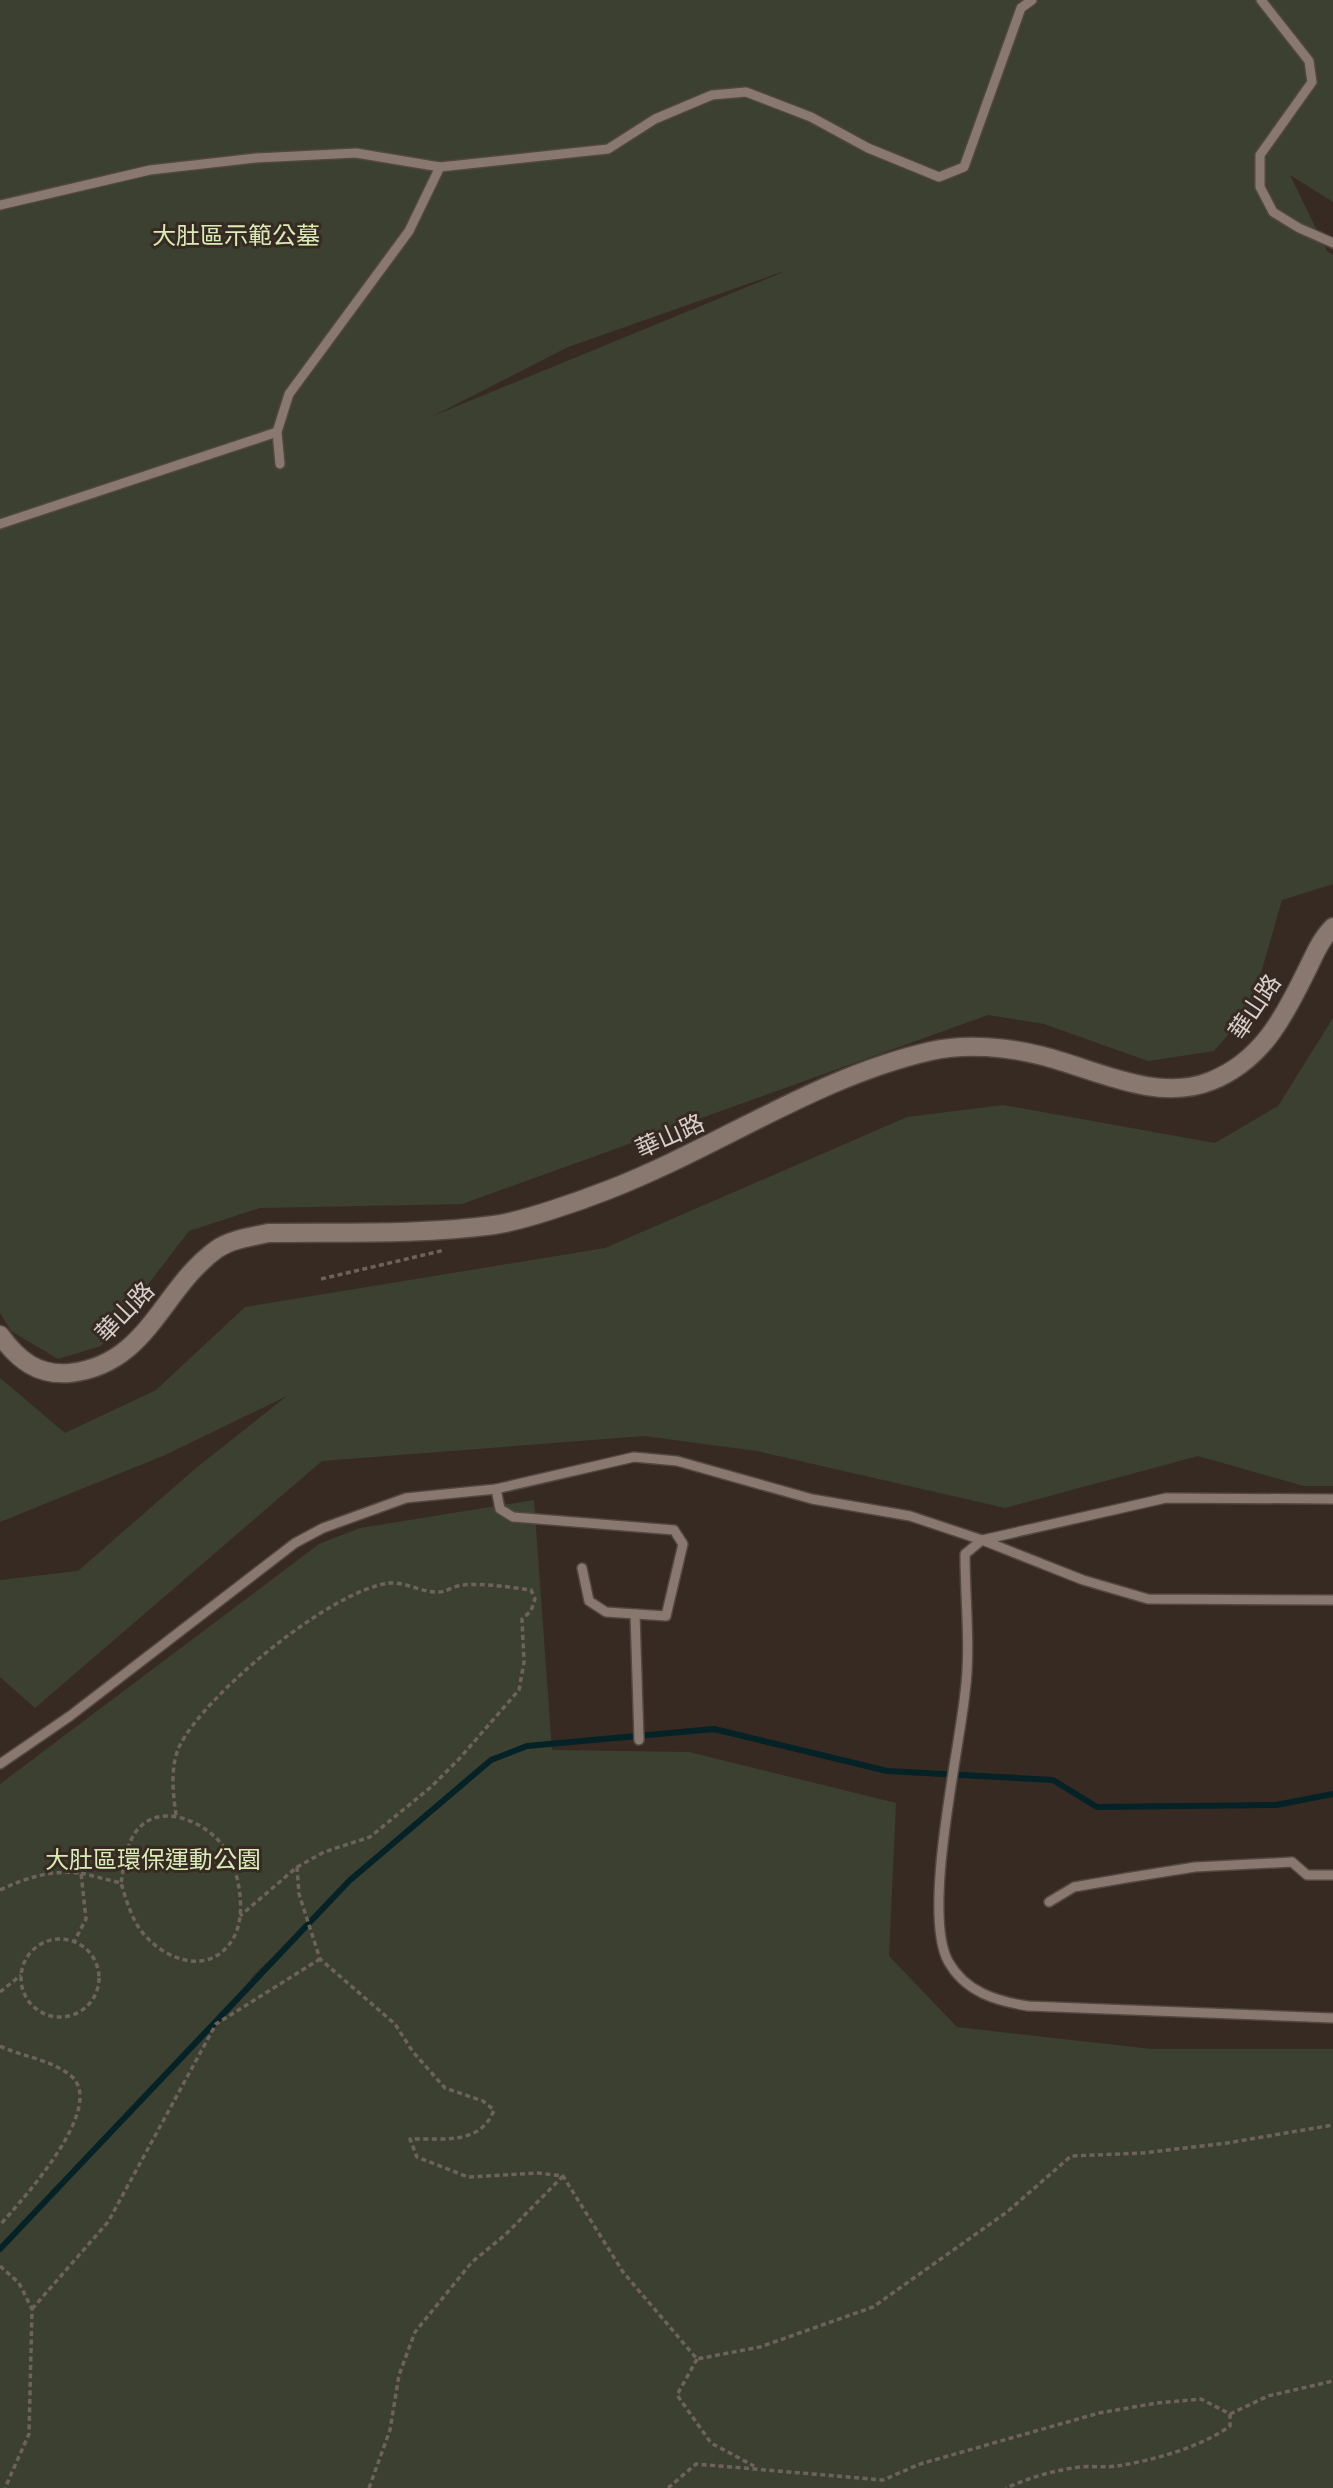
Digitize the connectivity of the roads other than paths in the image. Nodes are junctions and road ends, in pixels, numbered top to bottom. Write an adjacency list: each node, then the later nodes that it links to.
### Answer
1 (1032, 0): 3 (lane)
2 (1261, 0): 5 (lane)
3 (440, 167): 4 (lane); 6 (lane)
4 (0, 205)
5 (1333, 243)
6 (277, 432): 7 (lane); 8 (lane)
7 (280, 464)
8 (0, 524)
9 (1333, 927): 10 (street, 華山路)
10 (0, 1335)
11 (496, 1489): 13 (lane); 16 (lane); 18 (lane)
12 (1333, 1499): 13 (lane)
13 (982, 1540): 15 (lane); 21 (lane)
14 (582, 1568): 16 (lane)
15 (1333, 1600)
16 (635, 1614): 17 (lane)
17 (639, 1740)
18 (0, 1764)
19 (1333, 1875): 20 (lane)
20 (1049, 1902)
21 (1333, 2018)

